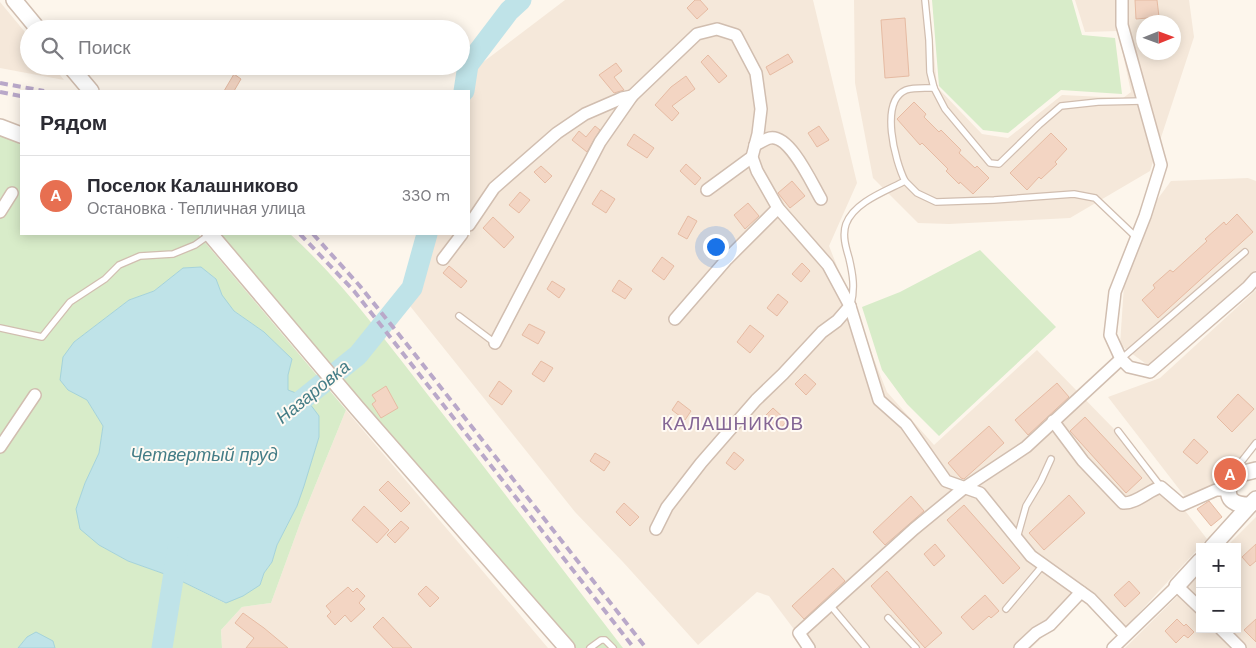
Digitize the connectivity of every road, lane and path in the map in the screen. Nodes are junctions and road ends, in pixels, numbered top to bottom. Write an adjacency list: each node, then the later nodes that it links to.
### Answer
1 (14, 0): 4 (street)
2 (925, 0): 6 (lane)
3 (1122, 0): 9 (street)
4 (31, 20)
5 (78, 75): 7 (street)
6 (934, 88): 9 (lane); 14 (lane)
7 (90, 90)
8 (632, 96): 12 (street); 20 (street); 32 (street)
9 (1143, 101): 24 (street)
10 (0, 127): 11 (street)
11 (20, 135)
12 (755, 145): 13 (street); 17 (street)
13 (752, 157): 15 (street); 18 (street)
14 (904, 181): 24 (lane); 28 (lane)
15 (708, 190)
16 (12, 193): 19 (street)
17 (821, 199)
18 (778, 208): 28 (street); 30 (street)
19 (0, 212)
20 (470, 223)
21 (209, 235): 31 (lane)
22 (211, 235): 59 (street)
23 (461, 235): 26 (street)
24 (1136, 238): 33 (street)
25 (1245, 252): 33 (lane)
26 (443, 259)
27 (1256, 278): 33 (street)
28 (850, 306): 43 (street); 46 (street)
29 (459, 316): 32 (lane)
30 (675, 319)
31 (0, 328)
32 (495, 343)
33 (1121, 359): 35 (street)
34 (35, 395): 38 (street)
35 (1053, 422): 42 (street); 43 (street)
36 (1118, 431): 42 (lane)
37 (1256, 443): 41 (lane)
38 (0, 446)
39 (1051, 459): 47 (lane)
40 (1256, 470): 41 (street)
41 (1240, 474): 44 (street)
42 (1162, 487): 44 (street)
43 (964, 488): 47 (street); 54 (street)
44 (1227, 490): 45 (street)
45 (1253, 502): 48 (street)
46 (656, 529)
47 (1017, 538): 49 (street)
48 (1216, 543)
49 (1043, 564): 52 (street); 55 (lane)
50 (1196, 565): 51 (street)
51 (1177, 586): 53 (street); 58 (street)
52 (1081, 592): 58 (street); 65 (street)
53 (1196, 604)
54 (830, 605): 62 (street); 63 (lane)
55 (1006, 609)
56 (888, 618): 64 (lane)
57 (1225, 633): 67 (street)
58 (1125, 635): 66 (street)
59 (567, 648)
60 (590, 648): 61 (lane)
61 (613, 648)
62 (809, 648)
63 (866, 648)
64 (916, 648)
65 (1020, 648)
66 (1113, 648)
67 (1240, 648)

